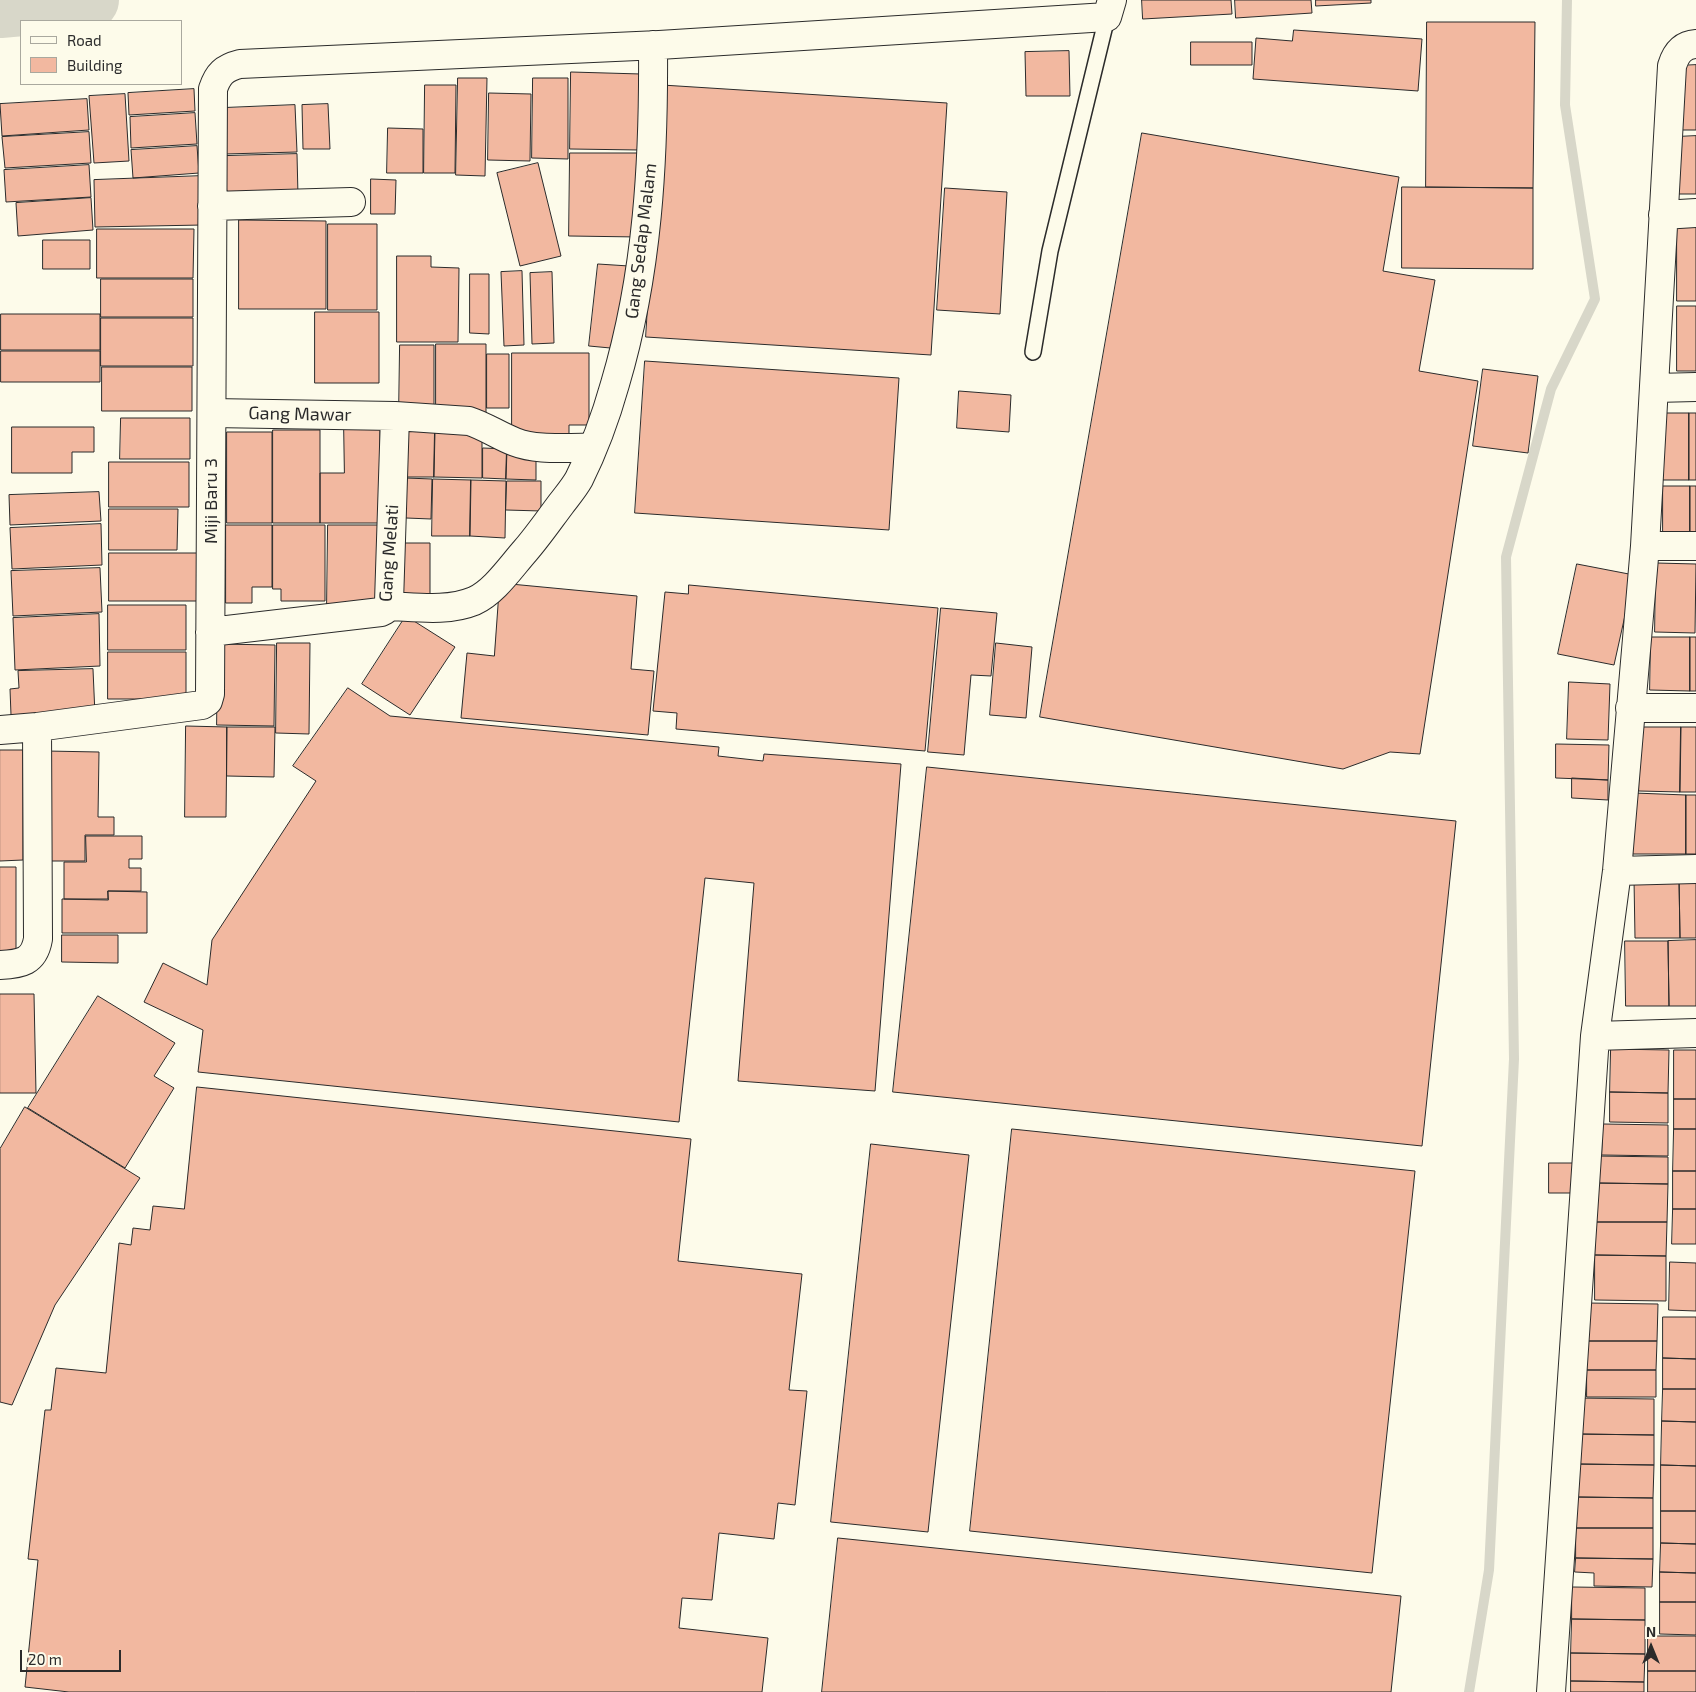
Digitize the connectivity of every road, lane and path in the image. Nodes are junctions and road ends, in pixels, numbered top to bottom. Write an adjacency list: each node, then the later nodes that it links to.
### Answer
1 (1110, 6): 2 (street); 8 (lane)
2 (653, 44): 5 (street, Miji Baru 3); 13 (street, Gang Sedap Malam)
3 (1696, 44): 7 (street)
4 (351, 202): 5 (street)
5 (212, 206): 11 (street, Miji Baru 3)
6 (1696, 213): 7 (street)
7 (1663, 215): 10 (street)
8 (1032, 352)
9 (1696, 387): 10 (street)
10 (1655, 388): 14 (street)
11 (212, 413): 12 (street, Gang Mawar); 17 (street, Miji Baru 3)
12 (392, 416): 13 (street, Gang Mawar); 16 (street, Gang Melati)
13 (592, 448): 16 (street, Gang Sedap Malam)
14 (1645, 546): 15 (street); 18 (street)
15 (1696, 546)
16 (388, 606): 17 (street, Gang Melati)
17 (210, 632): 20 (street, Miji Baru 3)
18 (1630, 708): 19 (street); 23 (street)
19 (1696, 708)
20 (37, 727): 21 (street, Miji Baru 3); 24 (street)
21 (0, 730)
22 (1696, 869): 23 (street)
23 (1617, 871): 26 (street)
24 (0, 965)
25 (1696, 1033): 26 (street)
26 (1595, 1036): 27 (street)
27 (1551, 1692)

